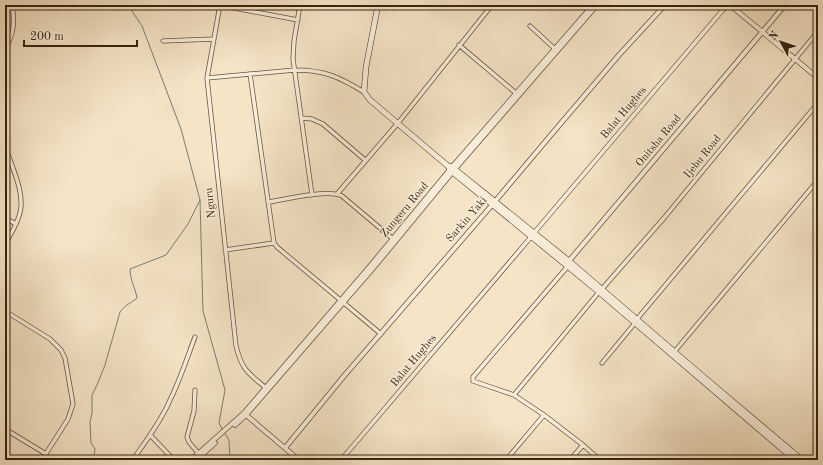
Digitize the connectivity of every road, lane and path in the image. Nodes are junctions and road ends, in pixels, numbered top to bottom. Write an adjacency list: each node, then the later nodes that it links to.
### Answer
1 (12, 5): 19 (street)
2 (219, 5): 12 (street); 16 (street, Nguru)
3 (300, 5): 12 (street)
4 (378, 5): 26 (main road)
5 (492, 5): 18 (street)
6 (593, 5): 20 (street, Zungeru Road)
7 (597, 5): 33 (street)
8 (665, 5): 38 (street, Sarkin Yaki)
9 (727, 5): 41 (street, Balat Hughes)
10 (730, 5): 14 (street)
11 (785, 5): 14 (street, Onitsha Road)
12 (298, 20): 22 (street)
13 (530, 26): 20 (street)
14 (762, 31): 21 (street); 46 (street, Onitsha Road)
15 (815, 35): 21 (street, Ijebu Road)
16 (214, 39): 17 (street); 24 (street, Nguru)
17 (163, 40)
18 (459, 45): 27 (street); 30 (street)
19 (5, 49)
20 (555, 49): 27 (street, Zungeru Road)
21 (796, 60): 25 (street); 47 (street, Ijebu Road)
22 (295, 70): 23 (street); 26 (street); 29 (street)
23 (250, 74): 24 (street); 37 (street)
24 (207, 78): 45 (street, Nguru)
25 (818, 78)
26 (364, 92): 30 (main road)
27 (517, 94): 33 (street, Zungeru Road)
28 (818, 103): 50 (street)
29 (302, 118): 32 (street); 36 (street)
30 (398, 123): 32 (street); 33 (main road)
31 (5, 148): 40 (street)
32 (365, 160): 35 (street)
33 (451, 169): 38 (main road); 42 (street, Zungeru Road); 48 (street)
34 (818, 180): 53 (street)
35 (337, 194): 36 (street); 42 (street)
36 (312, 195): 37 (street)
37 (269, 202): 43 (street)
38 (494, 204): 41 (main road); 51 (street, Sarkin Yaki)
39 (5, 218): 40 (street)
40 (16, 224): 44 (street)
41 (533, 235): 46 (main road); 76 (street, Balat Hughes)
42 (392, 239): 48 (street, Zungeru Road)
43 (274, 243): 45 (street); 48 (street)
44 (5, 244)
45 (225, 250): 55 (street, Nguru)
46 (568, 263): 47 (main road); 57 (street, Onitsha Road)
47 (601, 291): 50 (main road); 57 (street, Ijebu Road)
48 (342, 301): 51 (street); 55 (street, Zungeru Road); 59 (street)
49 (5, 312): 66 (street)
50 (636, 321): 53 (main road); 54 (street); 58 (main road)
51 (381, 334): 65 (street, Sarkin Yaki)
52 (195, 337): 63 (street)
53 (674, 351): 58 (main road)
54 (602, 363)
55 (266, 388): 59 (street, Zungeru Road)
56 (195, 390): 67 (street)
57 (514, 395): 60 (street)
58 (727, 399): 80 (main road); 81 (main road)
59 (245, 414): 62 (street, Zungeru Road); 65 (street)
60 (544, 415): 64 (street); 77 (street)
61 (5, 429): 66 (street)
62 (224, 433): 67 (street); 74 (street)
63 (151, 436): 68 (street); 72 (street)
64 (583, 445): 78 (street); 79 (street)
65 (285, 448): 75 (street)
66 (46, 454): 69 (street)
67 (199, 454): 73 (street)
68 (136, 456): 70 (street); 71 (street)
69 (42, 460)
70 (133, 460)
71 (140, 460)
72 (174, 460)
73 (191, 460)
74 (196, 460)
75 (299, 460)
76 (341, 460)
77 (506, 460)
78 (570, 460)
79 (600, 460)
80 (795, 460)
81 (802, 460)

